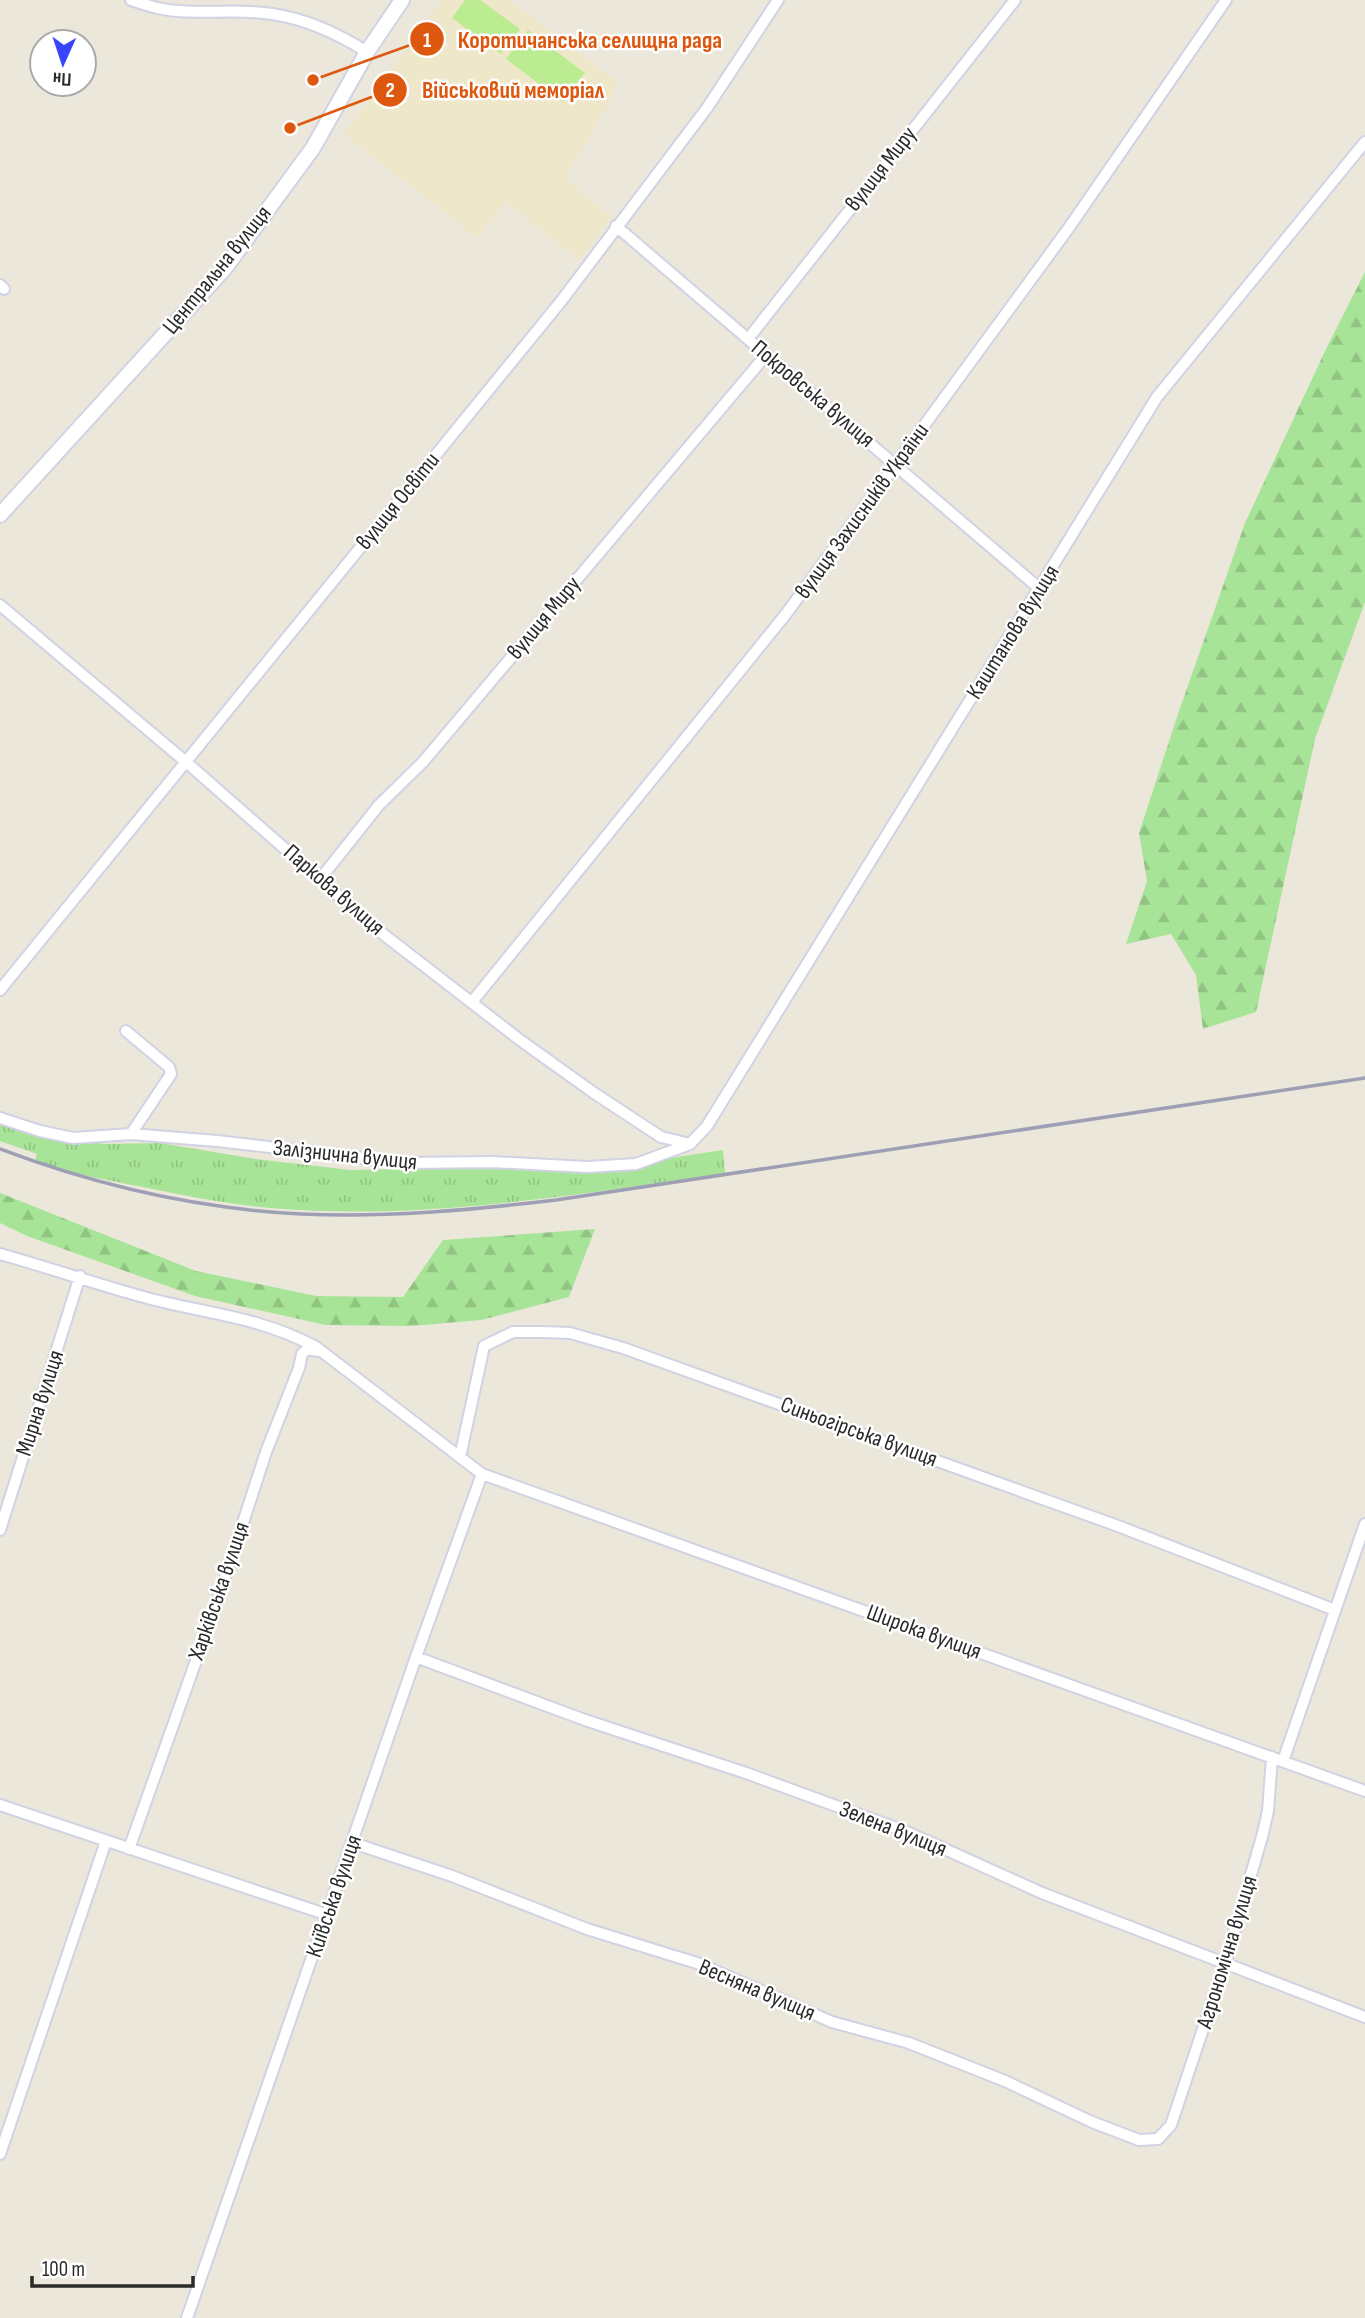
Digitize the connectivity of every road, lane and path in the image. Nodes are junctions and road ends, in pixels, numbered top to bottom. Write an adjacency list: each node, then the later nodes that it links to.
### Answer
1 (131, 0): 6 (street)
2 (402, 0): 6 (street, Центральна вулиця)
3 (778, 0): 8 (street, вулиця Освіти)
4 (1015, 0): 9 (street, вулиця Миру)
5 (1226, 0): 11 (street, вулиця Захисників України)
6 (367, 52): 12 (street, Центральна вулиця)
7 (1365, 142): 13 (street, Каштанова вулиця)
8 (616, 226): 9 (street, Покровська вулиця); 15 (street, вулиця Освіти)
9 (748, 339): 10 (street, Покровська вулиця)
10 (766, 355): 11 (street, Покровська вулиця); 16 (street, вулиця Миру)
11 (896, 464): 13 (street, Покровська вулиця); 18 (street, вулиця Захисників України)
12 (0, 515)
13 (1040, 589): 22 (street, Каштанова вулиця)
14 (0, 605): 15 (street, Паркова вулиця)
15 (186, 762): 16 (street, Паркова вулиця); 17 (street, вулиця Освіти)
16 (321, 878): 18 (street, Паркова вулиця)
17 (0, 990)
18 (472, 1002): 22 (street, Паркова вулиця)
19 (126, 1031): 21 (street)
20 (0, 1118): 21 (street, Залізнична вулиця)
21 (131, 1135): 22 (street, Залізнична вулиця)
22 (690, 1144)
23 (0, 1254): 24 (street, Широка вулиця)
24 (80, 1276): 25 (street, Широка вулиця); 29 (street, Мирна вулиця)
25 (321, 1351): 26 (street, Широка вулиця); 37 (street, Харківська вулиця)
26 (460, 1457): 27 (street, Широка вулиця); 30 (street, Синьогірська вулиця)
27 (482, 1475): 31 (street, Київська вулиця); 32 (street, Широка вулиця)
28 (1365, 1524): 30 (street, Агрономічна вулиця)
29 (0, 1530)
30 (1335, 1610): 32 (street, Агрономічна вулиця)
31 (416, 1657): 36 (street, Київська вулиця); 39 (street, Зелена вулиця)
32 (1278, 1759): 33 (street, Широка вулиця); 39 (street, Агрономічна вулиця)
33 (1365, 1791)
34 (0, 1805): 35 (street)
35 (106, 1842): 37 (street); 42 (street)
36 (353, 1843): 38 (street, Київська вулиця); 41 (street, Весняна вулиця)
37 (129, 1849): 38 (street)
38 (328, 1915): 43 (street, Київська вулиця)
39 (1225, 1963): 40 (street, Зелена вулиця); 41 (street, Агрономічна вулиця)
40 (1365, 2017)
41 (1158, 2139)
42 (0, 2154)
43 (187, 2318)

